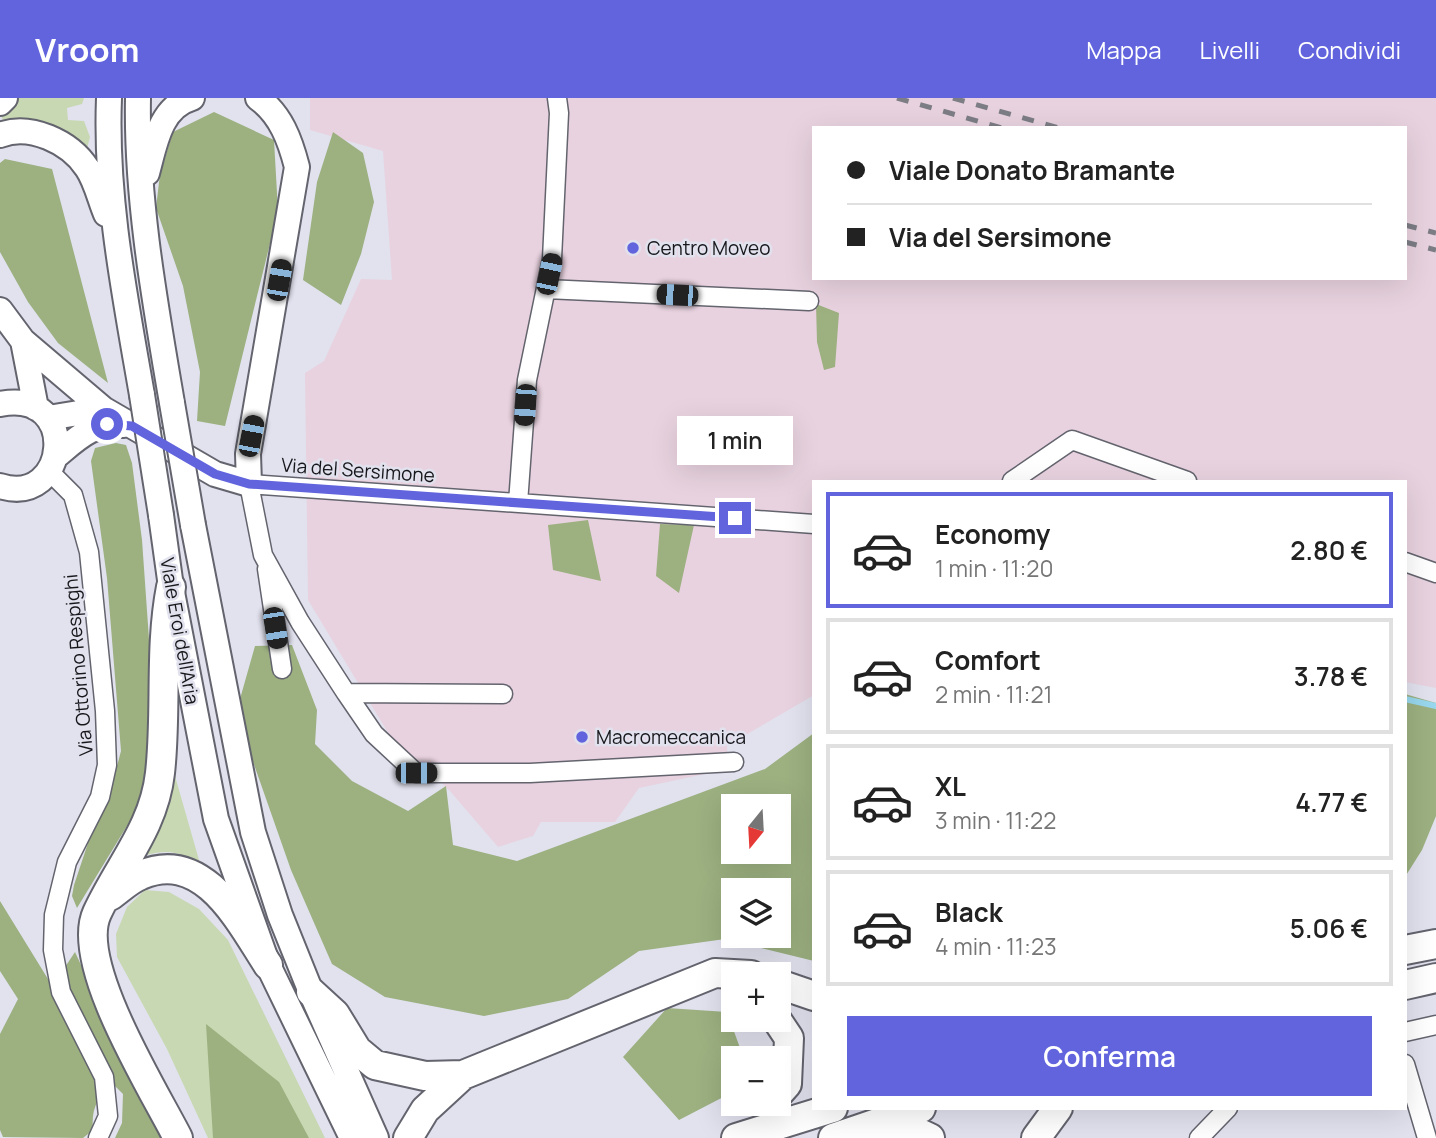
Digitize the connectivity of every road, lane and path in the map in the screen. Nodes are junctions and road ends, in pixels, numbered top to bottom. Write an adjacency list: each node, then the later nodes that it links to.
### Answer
1 (5, 98): 7 (main road)
2 (110, 98): 10 (main road, Viale Eroi dell'Aria)
3 (138, 98): 9 (main road, Viale Eroi dell'Aria)
4 (192, 98): 9 (main road)
5 (258, 98): 22 (main road)
6 (557, 98): 11 (street)
7 (0, 103)
8 (0, 135): 10 (main road)
9 (143, 190): 42 (main road, Viale Eroi dell'Aria, bridge)
10 (114, 234): 29 (main road, Viale Eroi dell'Aria, bridge)
11 (546, 289): 12 (street); 24 (street)
12 (809, 301)
13 (0, 310): 14 (main road)
14 (23, 341): 16 (main road); 17 (main road)
15 (0, 404): 17 (main road)
16 (103, 409): 17 (main road); 18 (main road)
17 (42, 413): 19 (main road)
18 (132, 426): 19 (main road); 22 (main road)
19 (53, 464): 23 (main road); 55 (street, Via Ottorino Respighi)
20 (1013, 480): 21 (street)
21 (1184, 480)
22 (249, 484): 24 (street, Via del Sersimone); 26 (street)
23 (3, 487)
24 (518, 503): 25 (street, Via del Sersimone)
25 (812, 524)
26 (265, 559): 30 (street); 31 (street)
27 (1407, 563): 28 (street)
28 (1436, 573)
29 (171, 587): 34 (highway); 37 (main road, Viale Eroi dell'Aria)
30 (282, 670)
31 (346, 693): 32 (street); 33 (street)
32 (503, 694)
33 (734, 762)
34 (104, 899): 37 (highway); 56 (highway)
35 (1436, 944): 36 (highway)
36 (1407, 950)
37 (268, 965): 57 (main road, Viale Eroi dell'Aria)
38 (1436, 978): 40 (highway)
39 (721, 979): 47 (highway)
40 (1407, 985)
41 (791, 988): 43 (highway)
42 (311, 992): 47 (highway); 58 (main road, Viale Eroi dell'Aria)
43 (812, 995)
44 (1436, 1026): 45 (street)
45 (1407, 1032)
46 (1407, 1071): 64 (street)
47 (463, 1075): 59 (highway)
48 (826, 1110): 54 (highway)
49 (915, 1110): 53 (highway)
50 (1057, 1110): 62 (highway)
51 (1226, 1110): 63 (street)
52 (758, 1116): 54 (highway)
53 (871, 1125): 60 (highway); 61 (highway)
54 (740, 1136)
55 (98, 1138)
56 (178, 1138)
57 (352, 1138)
58 (376, 1138)
59 (408, 1138)
60 (833, 1138)
61 (930, 1138)
62 (1036, 1138)
63 (1199, 1138)
64 (1427, 1138)

